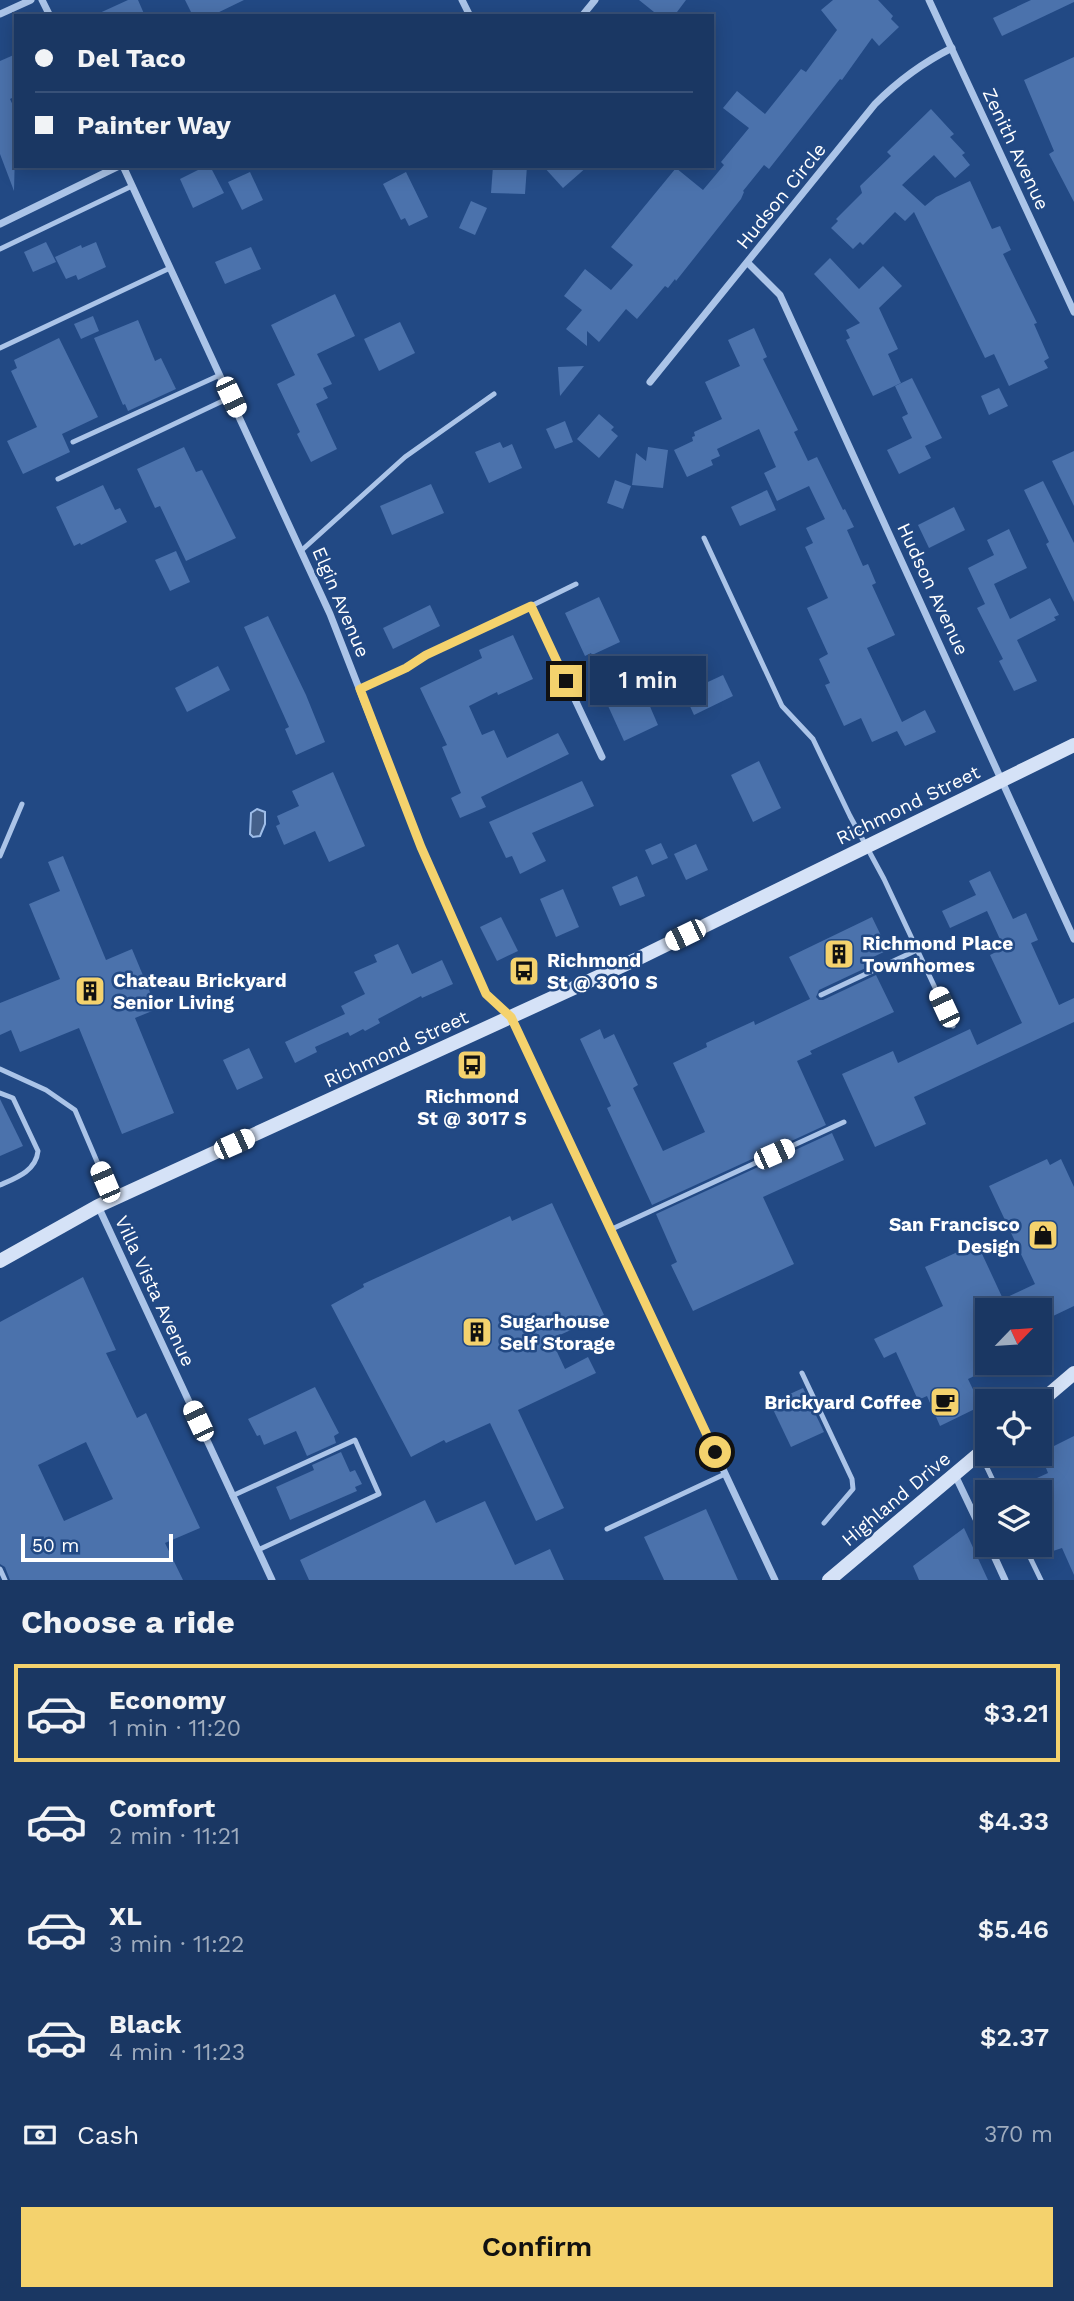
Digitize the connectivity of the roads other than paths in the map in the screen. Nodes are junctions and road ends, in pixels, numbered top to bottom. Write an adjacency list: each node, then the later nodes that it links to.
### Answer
1 (31, 0): 4 (street)
2 (595, 0): 5 (street)
3 (929, 0): 6 (street, Zenith Avenue)
4 (0, 14)
5 (584, 14)
6 (951, 48): 12 (street, Hudson Circle); 14 (street, Zenith Avenue)
7 (117, 168): 10 (street)
8 (122, 168): 9 (street, Elgin Avenue)
9 (132, 186): 11 (lane); 13 (street, Elgin Avenue)
10 (0, 224)
11 (0, 249)
12 (748, 262): 17 (street, Hudson Circle); 29 (street, Hudson Avenue)
13 (170, 268): 15 (lane); 16 (street, Elgin Avenue)
14 (1073, 306)
15 (0, 348)
16 (220, 375): 19 (street, Elgin Avenue); 20 (lane)
17 (650, 382)
18 (494, 394): 23 (lane)
19 (231, 397): 21 (lane); 23 (street, Elgin Avenue)
20 (73, 442)
21 (58, 479)
22 (704, 538): 31 (lane)
23 (302, 550): 26 (street, Elgin Avenue)
24 (576, 584): 25 (lane)
25 (531, 606): 26 (street); 28 (street)
26 (360, 689): 36 (street, Elgin Avenue)
27 (1074, 745): 29 (main road, Richmond Street)
28 (602, 757)
29 (1002, 780): 31 (main road, Richmond Street); 33 (street, Hudson Avenue)
30 (22, 804): 32 (lane)
31 (866, 846): 34 (lane); 36 (main road, Richmond Street)
32 (0, 856)
33 (1074, 939)
34 (917, 950): 35 (lane); 37 (lane)
35 (821, 995)
36 (511, 1017): 42 (main road, Richmond Street); 44 (street, Elgin Avenue)
37 (953, 1026)
38 (0, 1069): 42 (lane)
39 (0, 1093): 41 (lane)
40 (844, 1122): 44 (lane)
41 (0, 1185)
42 (113, 1199): 43 (main road, Richmond Street)
43 (98, 1206): 45 (main road, Richmond Street); 52 (street, Villa Vista Avenue)
44 (612, 1229): 50 (street, Elgin Avenue)
45 (0, 1261)
46 (802, 1373): 54 (lane)
47 (1074, 1373): 48 (main road)
48 (1052, 1392)
49 (975, 1457): 51 (main road, Highland Drive)
50 (725, 1474): 55 (lane); 62 (street, Elgin Avenue)
51 (955, 1475): 53 (street); 63 (main road, Highland Drive)
52 (232, 1496): 56 (street, Villa Vista Avenue); 56 (lane)
53 (975, 1516)
54 (824, 1523)
55 (607, 1529)
56 (258, 1550): 61 (street, Villa Vista Avenue)
57 (994, 1557): 64 (street)
58 (1030, 1557): 65 (lane)
59 (0, 1569): 60 (lane)
60 (5, 1580)
61 (272, 1580)
62 (775, 1580)
63 (829, 1580)
64 (1005, 1580)
65 (1041, 1580)

